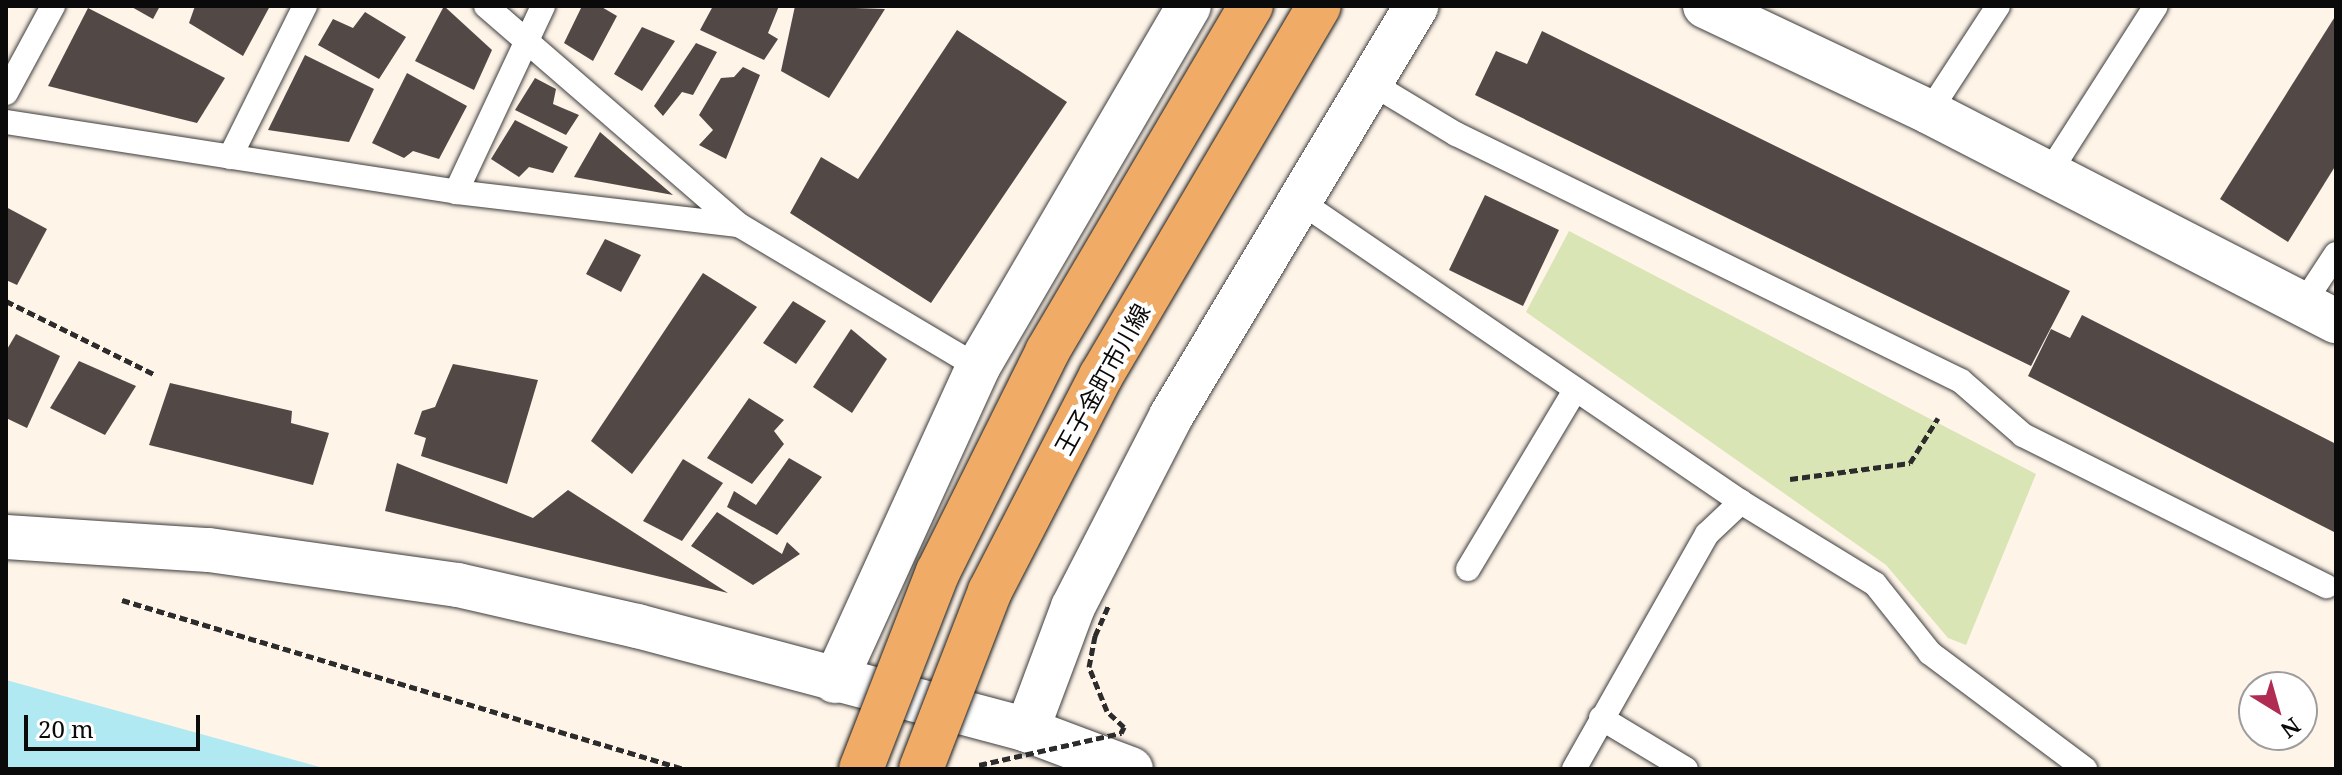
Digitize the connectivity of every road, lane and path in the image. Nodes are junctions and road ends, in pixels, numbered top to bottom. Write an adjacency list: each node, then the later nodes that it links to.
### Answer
1 (53, 6): 14 (lane)
2 (305, 6): 17 (lane)
3 (486, 6): 12 (lane)
4 (543, 6): 12 (lane)
5 (1189, 6): 25 (street)
6 (1251, 6): 40 (main road, bridge)
7 (1319, 6): 41 (main road, 王子金町市川線, bridge)
8 (1416, 6): 13 (street)
9 (1705, 6): 15 (street)
10 (1998, 6): 15 (lane)
11 (2156, 6): 18 (lane)
12 (528, 41): 19 (lane); 21 (lane)
13 (1371, 83): 20 (street); 27 (lane)
14 (6, 93)
15 (1929, 112): 18 (street)
16 (6, 122): 17 (lane)
17 (230, 157): 19 (lane)
18 (2049, 173): 24 (street)
19 (456, 192): 21 (lane)
20 (1298, 200): 28 (lane); 37 (street)
21 (739, 225): 25 (lane)
22 (2336, 254): 24 (lane)
23 (6, 301): 26 (path)
24 (2319, 312)
25 (978, 367): 35 (street)
26 (156, 375)
27 (1961, 381): 29 (path); 32 (lane)
28 (1575, 390): 29 (lane); 31 (lane)
29 (1747, 506): 36 (lane); 45 (lane)
30 (6, 537): 35 (street)
31 (1468, 569)
32 (2326, 586)
33 (111, 597): 39 (path)
34 (1109, 604): 38 (path, bridge)
35 (835, 681): 37 (street)
36 (1601, 718): 43 (lane); 44 (lane)
37 (1027, 730): 42 (street)
38 (974, 766)
39 (684, 769)
40 (861, 769)
41 (921, 769)
42 (1131, 769)
43 (1574, 769)
44 (1686, 769)
45 (2085, 769)

